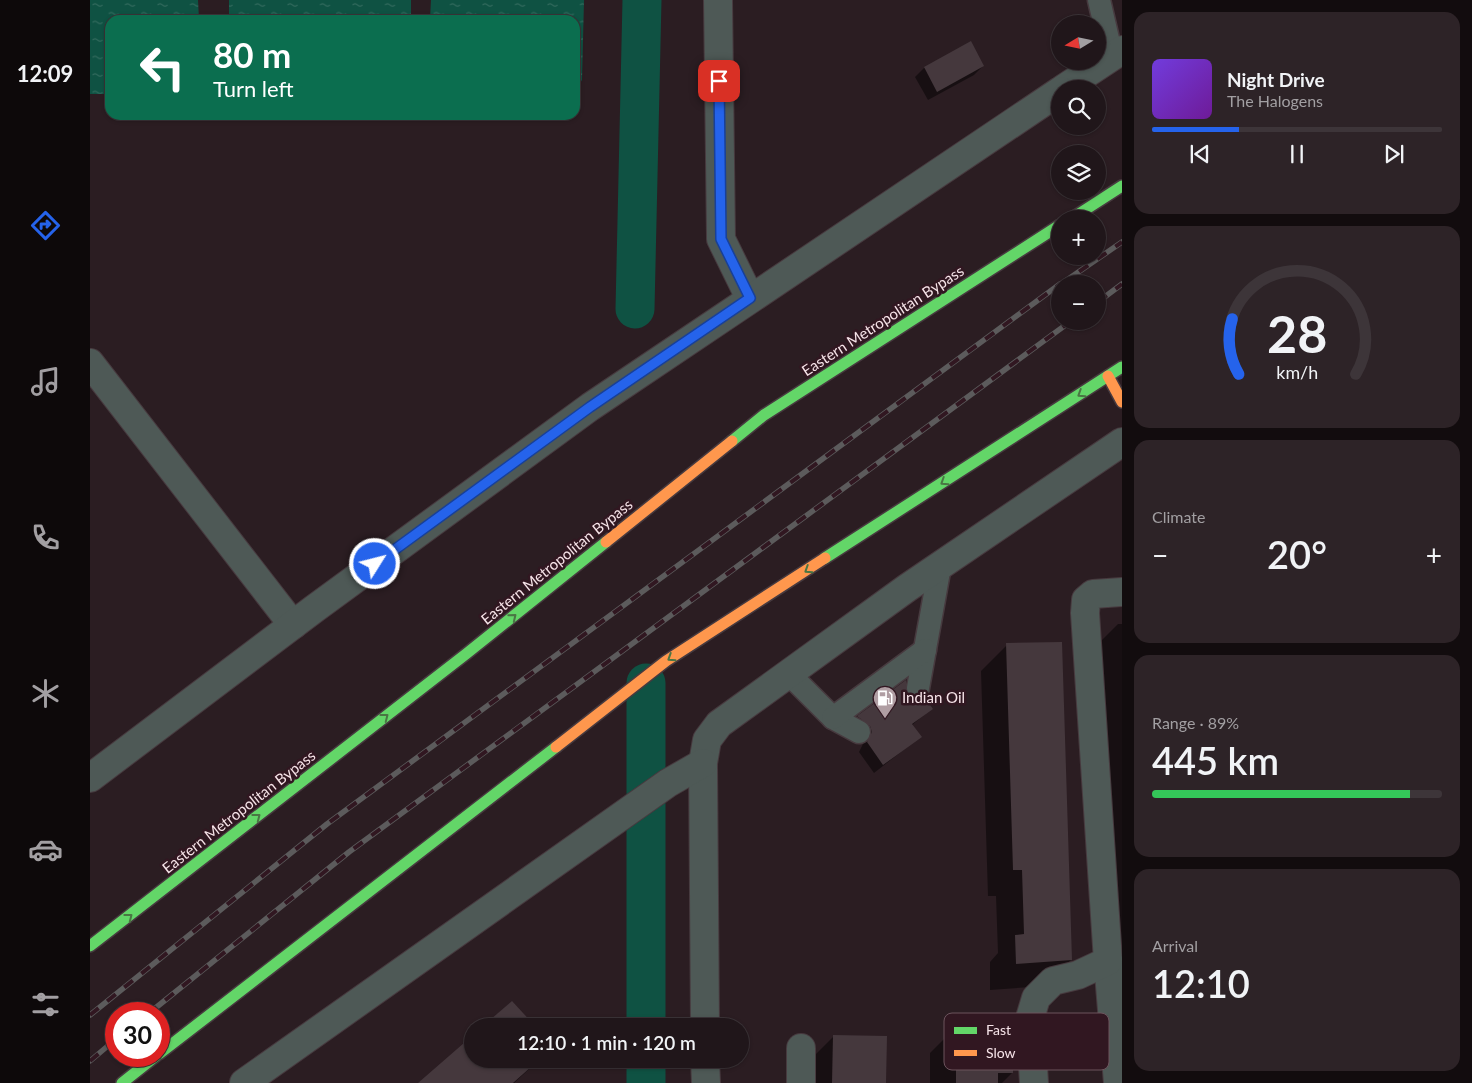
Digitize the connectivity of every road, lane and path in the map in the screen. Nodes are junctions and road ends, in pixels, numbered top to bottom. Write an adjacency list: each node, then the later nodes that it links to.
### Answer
1 (718, 0): 9 (street)
2 (1099, 0): 3 (lane)
3 (1117, 53): 4 (street)
4 (1076, 80)
5 (1051, 97): 9 (street)
6 (1122, 186): 7 (main road)
7 (1084, 210)
8 (1051, 232): 26 (main road, Eastern Metropolitan Bypass, one-way to 8)
9 (750, 298): 17 (street)
10 (90, 363): 17 (street)
11 (1122, 367): 12 (main road)
12 (1108, 376): 13 (main road); 30 (main road, one-way to 30)
13 (1122, 402)
14 (1122, 442): 15 (street)
15 (940, 566): 18 (lane); 19 (street)
16 (1122, 592): 25 (street)
17 (293, 625): 24 (street)
18 (925, 650): 20 (lane); 21 (lane)
19 (789, 674): 21 (lane); 23 (street)
20 (918, 688)
21 (833, 718): 22 (lane)
22 (859, 732)
23 (703, 763): 29 (street); 36 (street)
24 (90, 778)
25 (1113, 911): 27 (street)
26 (90, 946)
27 (1108, 961): 28 (street); 40 (street)
28 (1032, 1013)
29 (705, 1018)
30 (170, 1046)
31 (801, 1048): 38 (street)
32 (143, 1067): 35 (main road)
33 (705, 1068): 37 (street)
34 (1033, 1070): 39 (street)
35 (122, 1083)
36 (244, 1083)
37 (706, 1083)
38 (801, 1083)
39 (1034, 1083)
40 (1118, 1083)

